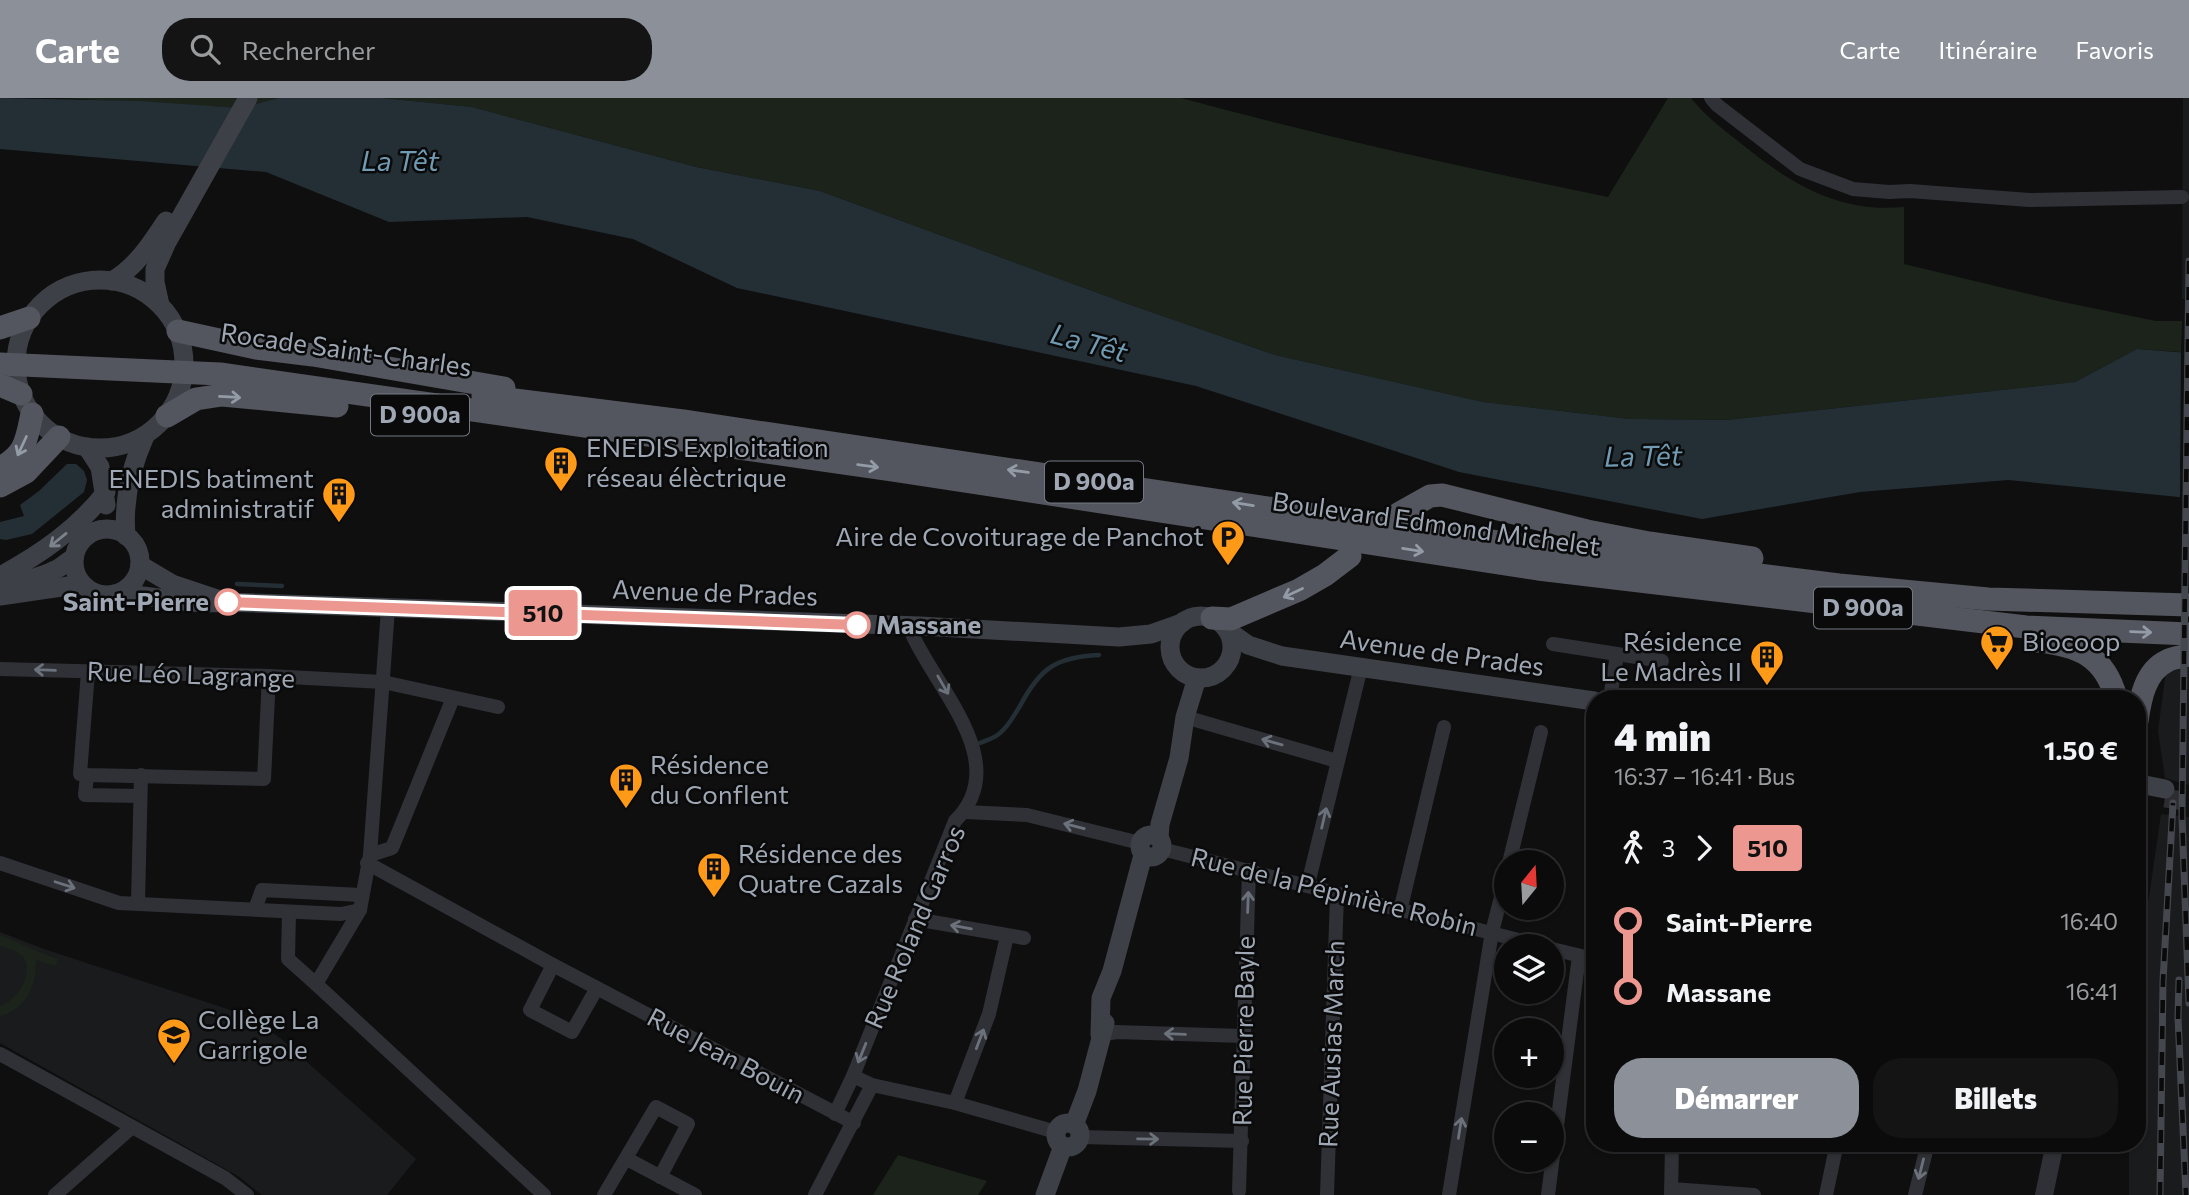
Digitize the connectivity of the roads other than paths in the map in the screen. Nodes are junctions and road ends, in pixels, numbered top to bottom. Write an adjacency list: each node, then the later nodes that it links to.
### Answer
1 (235, 98): 5 (main road)
2 (248, 98): 6 (main road)
3 (1711, 98): 4 (street)
4 (2182, 197)
5 (112, 281): 6 (main road); 7 (main road)
6 (160, 305): 8 (main road)
7 (16, 328): 10 (main road)
8 (180, 336): 12 (main road); 13 (highway, D 900a)
9 (0, 350): 13 (highway, Rocade Saint-Charles / D 900a)
10 (9, 379): 11 (main road); 13 (highway, Rocade Saint-Charles / D 900a)
11 (32, 414): 15 (main road); 17 (highway, one-way to 17)
12 (167, 416): 13 (highway, D 900a, one-way to 13); 14 (main road)
13 (681, 430): 26 (highway, Boulevard Edmond Michelet / D 900a, one-way to 13); 28 (highway, Boulevard Edmond Michelet / D 900a, one-way to 28)
14 (145, 436): 16 (main road); 22 (main road)
15 (59, 437): 16 (main road); 18 (highway)
16 (87, 447): 19 (main road)
17 (0, 468)
18 (0, 486)
19 (106, 492): 21 (main road); 29 (main road, one-way to 29)
20 (1398, 514): 23 (highway)
21 (101, 530): 22 (main road); 25 (main road)
22 (126, 536): 27 (main road)
23 (1649, 543): 26 (highway); 34 (highway)
24 (1350, 556): 38 (highway, one-way to 38)
25 (74, 558): 29 (main road); 30 (main road)
26 (1629, 558): 34 (highway, Boulevard Edmond Michelet / D 900a)
27 (140, 565): 31 (main road); 33 (main road, Avenue de Prades)
28 (1538, 569): 40 (highway, Boulevard Edmond Michelet / D 900a, one-way to 40); 56 (highway)
29 (0, 578)
30 (82, 584): 31 (main road); 32 (main road)
31 (114, 594): 33 (main road, Avenue de Prades)
32 (0, 596)
33 (225, 602): 36 (main road, Avenue de Prades)
34 (2145, 603): 35 (highway, Boulevard Edmond Michelet / D 900a)
35 (2189, 605)
36 (388, 609): 39 (main road, Avenue de Prades); 54 (street)
37 (1182, 623): 38 (main road); 41 (main road, Avenue de Prades); 43 (main road)
38 (1220, 624): 46 (main road, Avenue de Prades); 48 (main road)
39 (909, 627): 41 (main road, Avenue de Prades); 70 (street, Rue Roland Garros, one-way to 70)
40 (2189, 634)
41 (1119, 636): 43 (main road, Avenue de Prades)
42 (1553, 644): 44 (street)
43 (1171, 654): 53 (main road)
44 (1617, 655): 47 (street); 55 (street)
45 (2189, 655): 57 (highway)
46 (1282, 656): 48 (main road, Avenue de Prades); 49 (main road, Avenue de Prades)
47 (1662, 661)
48 (1227, 664): 53 (main road)
49 (1361, 667): 59 (main road, Avenue de Prades); 64 (street)
50 (0, 668): 51 (street, Rue Léo Lagrange, one-way to 50)
51 (88, 672): 52 (street, Rue Léo Lagrange); 65 (street)
52 (269, 676): 54 (street, Rue Léo Lagrange); 66 (street)
53 (1197, 678): 61 (main road)
54 (383, 682): 58 (street, Rue Léo Lagrange); 73 (street)
55 (1611, 690)
56 (2113, 690)
57 (2143, 690)
58 (453, 698): 60 (street, Rue Léo Lagrange); 73 (street)
59 (1586, 700)
60 (498, 707)
61 (1185, 718): 64 (street, one-way to 61); 71 (main road)
62 (1444, 727): 81 (street)
63 (1541, 732): 72 (street)
64 (1337, 761): 76 (street, one-way to 64)
65 (87, 775): 66 (street); 69 (street)
66 (141, 775): 69 (street)
67 (2146, 785): 68 (main road)
68 (2146, 793)
69 (140, 796): 78 (street)
70 (965, 812): 71 (street, Rue de la Pépinière Robin, one-way to 70); 83 (street, Rue Roland Garros)
71 (1151, 846): 75 (street, Rue de la Pépinière Robin); 95 (main road)
72 (1512, 850)
73 (368, 859): 79 (street); 92 (street, Rue Jean Bouin)
74 (0, 863): 78 (street, one-way to 78)
75 (1249, 870): 76 (street, Rue de la Pépinière Robin); 96 (street, Rue Pierre Bayle, one-way to 75)
76 (1308, 884): 77 (street, Rue de la Pépinière Robin)
77 (1337, 894): 81 (street, Rue de la Pépinière Robin); 122 (street, Rue Ausias March)
78 (138, 903): 80 (street)
79 (361, 903): 80 (street); 82 (street); 93 (street)
80 (255, 909): 82 (street)
81 (1400, 911): 85 (street, Rue de la Pépinière Robin)
82 (289, 912): 93 (street)
83 (915, 919): 87 (street, one-way to 83); 98 (street, Rue Roland Garros, one-way to 98)
84 (1495, 920): 85 (street)
85 (1492, 932): 86 (street, Rue de la Pépinière Robin); 123 (street, one-way to 85)
86 (1499, 934)
87 (1007, 936): 88 (street); 100 (street, one-way to 87)
88 (1024, 938)
89 (1564, 952): 90 (street)
90 (1579, 956): 91 (street); 124 (street)
91 (1586, 957)
92 (553, 965): 94 (street, Rue Jean Bouin); 94 (street)
93 (316, 984): 116 (street)
94 (597, 988): 101 (street, Rue Jean Bouin)
95 (1100, 1035): 96 (street, one-way to 95); 104 (main road)
96 (1243, 1036): 105 (street, Rue Pierre Bayle)
97 (0, 1054): 103 (street)
98 (853, 1076): 99 (street); 101 (street, Rue Roland Garros)
99 (872, 1085): 100 (street); 102 (street)
100 (955, 1103): 104 (street)
101 (835, 1114): 102 (street, Rue Jean Bouin)
102 (854, 1123): 119 (street)
103 (131, 1128): 114 (street); 115 (street)
104 (1069, 1135): 105 (street, one-way to 105); 120 (main road); 121 (main road)
105 (1242, 1141): 112 (street, Rue Pierre Bayle)
106 (1672, 1152): 113 (street)
107 (1835, 1152): 126 (street)
108 (1926, 1152): 127 (street, one-way to 127)
109 (2053, 1152): 128 (street)
110 (627, 1159): 111 (street); 111 (street); 117 (street)
111 (660, 1177): 118 (street)
112 (1239, 1191)
113 (1671, 1192): 125 (street)
114 (55, 1195)
115 (247, 1195)
116 (544, 1195)
117 (604, 1195)
118 (695, 1195)
119 (815, 1195)
120 (1045, 1195)
121 (1056, 1195)
122 (1327, 1195)
123 (1448, 1195)
124 (1548, 1195)
125 (1754, 1195)
126 (1826, 1195)
127 (1915, 1195)
128 (2044, 1195)

